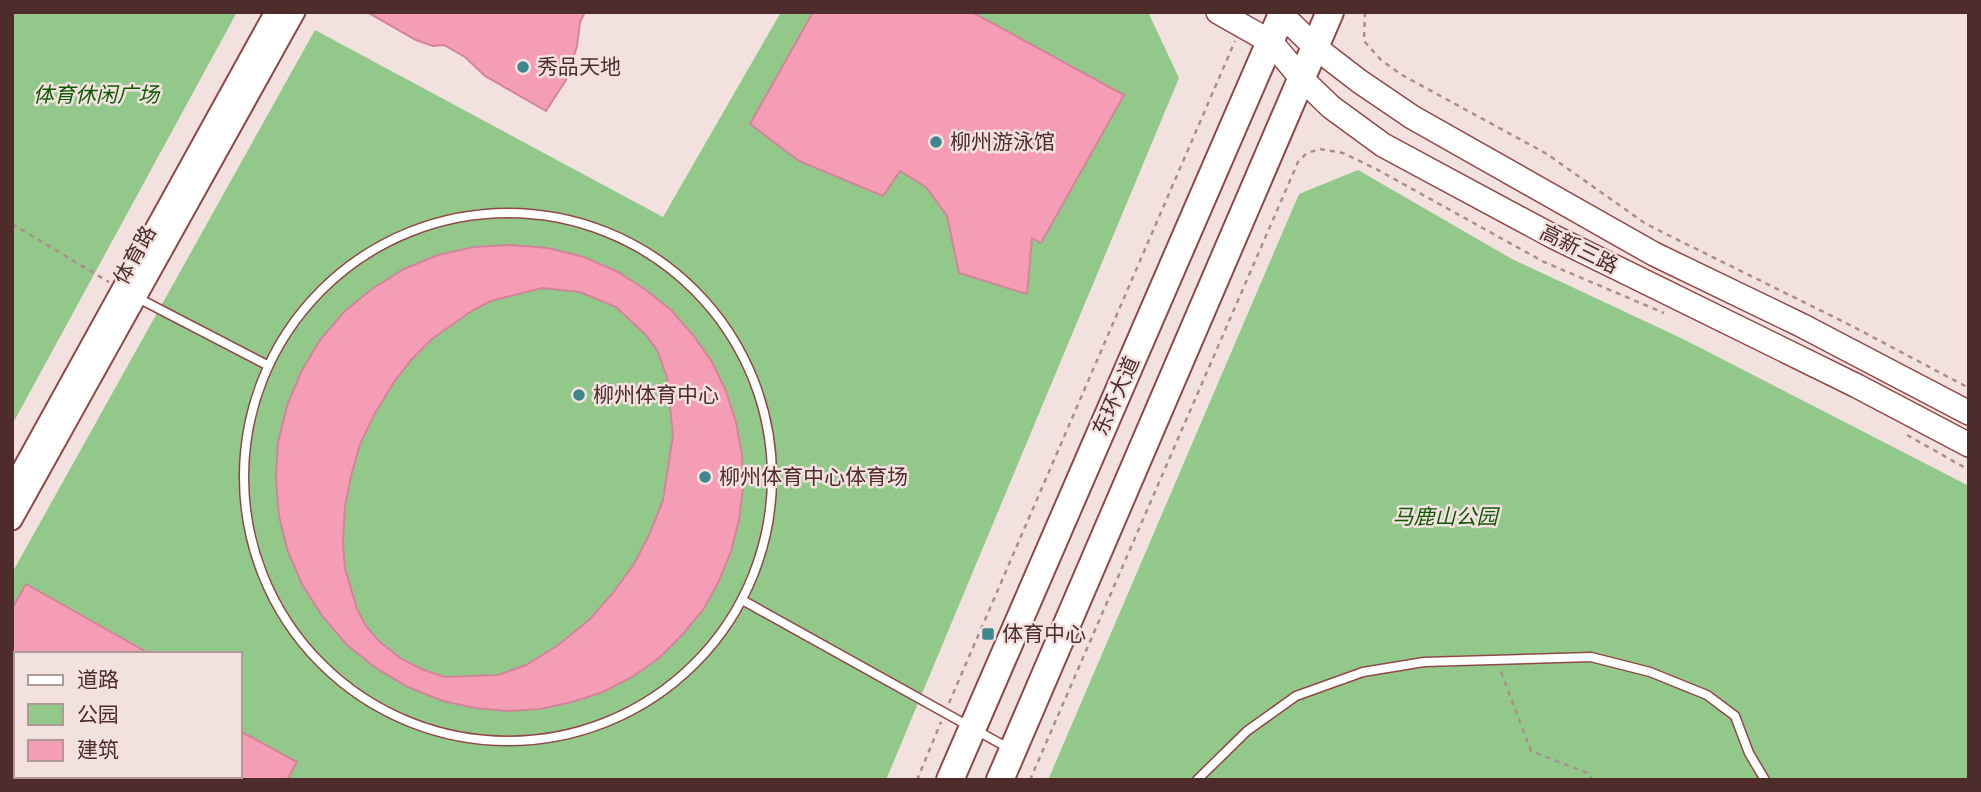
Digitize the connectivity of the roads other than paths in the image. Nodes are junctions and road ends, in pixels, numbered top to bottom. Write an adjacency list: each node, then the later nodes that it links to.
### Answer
1 (295, 12): 9 (street, 体育路)
2 (1218, 12): 6 (main road, 高新三路)
3 (1330, 12): 7 (highway)
4 (1281, 13): 6 (highway, 东环大道); 7 (main road, 高新三路)
5 (271, 14): 9 (street, 体育路)
6 (1271, 42): 8 (main road, 高新三路); 16 (highway, 东环大道)
7 (1315, 47): 8 (highway); 11 (main road, 高新三路)
8 (1303, 79): 12 (main road, 高新三路); 17 (highway)
9 (130, 293): 10 (lane); 13 (street, 体育路); 14 (street, 体育路)
10 (267, 365): 15 (lane); 15 (lane)
11 (1969, 413)
12 (1969, 445)
13 (12, 488)
14 (12, 520)
15 (744, 601): 16 (lane)
16 (971, 729): 17 (lane); 18 (highway, 东环大道)
17 (1012, 750): 19 (highway)
18 (950, 780)
19 (1000, 780)
20 (1197, 780): 21 (lane)
21 (1765, 780)

